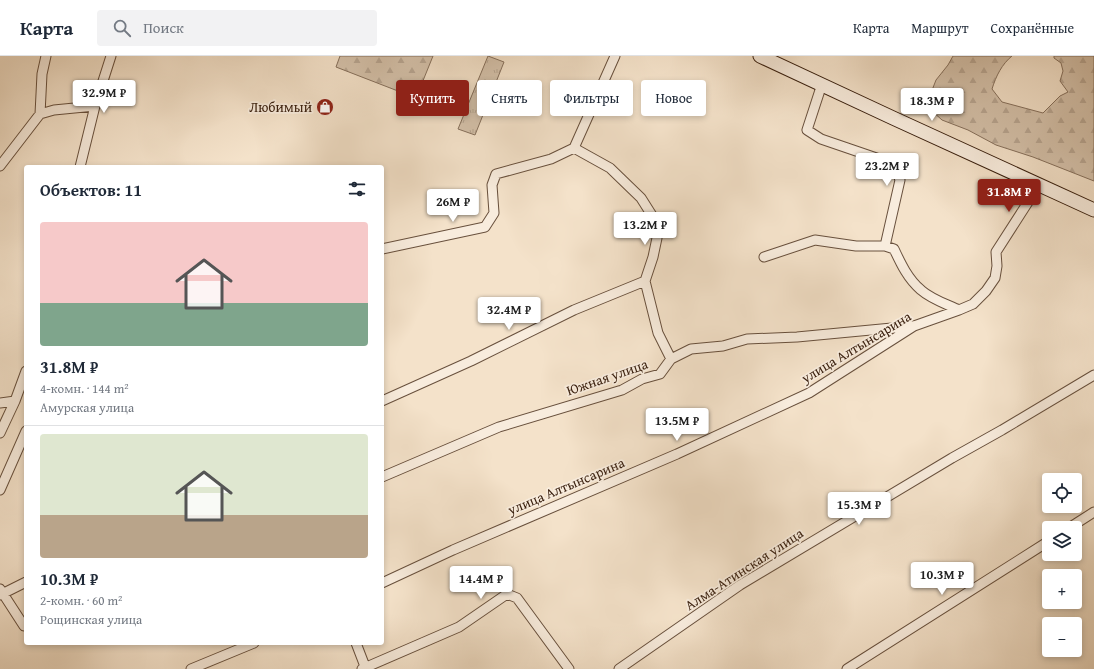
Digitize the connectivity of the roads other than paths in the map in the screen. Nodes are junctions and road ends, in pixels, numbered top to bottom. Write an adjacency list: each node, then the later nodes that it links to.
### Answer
1 (46, 56): 7 (street)
2 (111, 56): 6 (street)
3 (615, 56): 8 (street)
4 (760, 56): 5 (street)
5 (822, 84): 11 (street); 13 (street)
6 (95, 106): 7 (street); 9 (street)
7 (40, 114): 10 (street)
8 (574, 148): 14 (street); 16 (street)
9 (80, 165)
10 (0, 166)
11 (1039, 185): 12 (street); 17 (street, улица Алтынсарина)
12 (1094, 210)
13 (885, 246): 15 (street); 17 (street)
14 (384, 250)
15 (764, 257)
16 (645, 281): 19 (street); 22 (street)
17 (959, 310): 18 (street, улица Алтынсарина)
18 (914, 326): 19 (street, Южная улица); 33 (street, улица Алтынсарина)
19 (671, 359): 27 (street, Южная улица)
20 (24, 376): 23 (street)
21 (1094, 376): 41 (street, Алма-Атинская улица)
22 (384, 400)
23 (15, 401): 24 (street); 25 (street)
24 (0, 403)
25 (0, 433)
26 (24, 436): 28 (street)
27 (384, 476)
28 (0, 490)
29 (1094, 512): 30 (street)
30 (1080, 521)
31 (1042, 545): 42 (street)
32 (24, 583): 34 (street)
33 (384, 583)
34 (1, 592): 35 (street)
35 (24, 626)
36 (249, 645): 39 (street)
37 (357, 645): 38 (street)
38 (364, 668): 40 (street)
39 (191, 669)
40 (569, 669)
41 (619, 669)
42 (847, 669)

